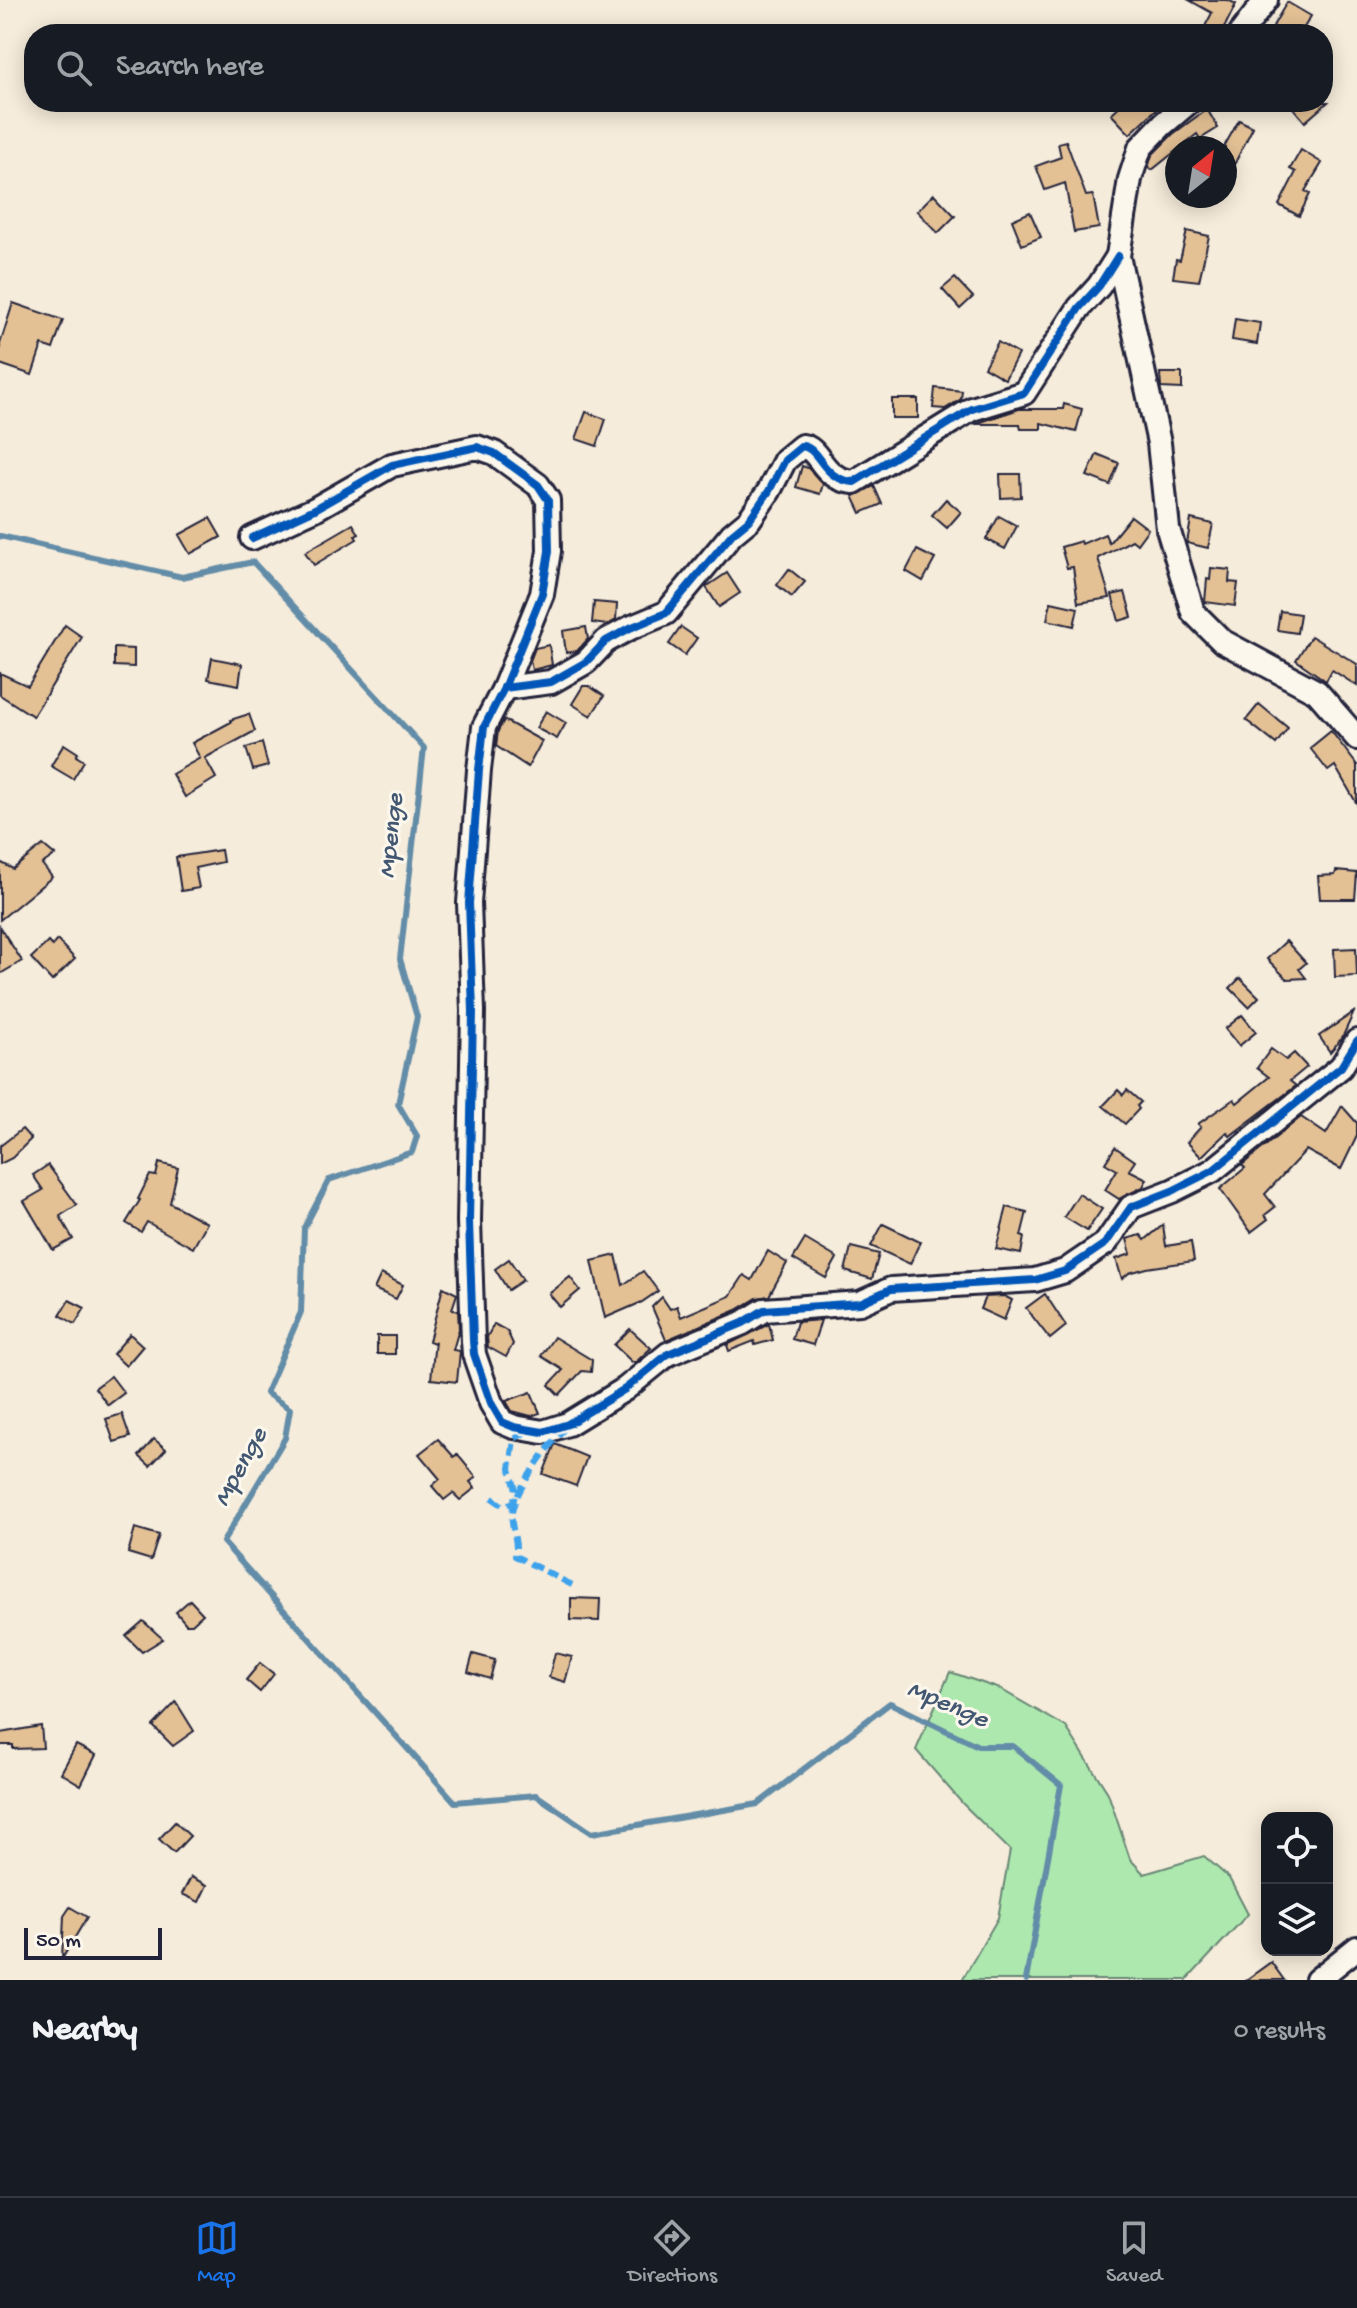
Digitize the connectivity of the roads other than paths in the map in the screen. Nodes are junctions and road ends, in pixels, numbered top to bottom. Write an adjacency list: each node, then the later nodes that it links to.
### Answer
1 (1266, 0): 2 (street)
2 (1248, 24)
3 (1177, 112): 4 (street)
4 (1118, 256): 6 (street); 7 (street)
5 (252, 538): 6 (street)
6 (504, 688): 8 (street)
7 (1357, 738)
8 (1357, 1041)
9 (1357, 1948): 10 (street)
10 (1317, 1980)

